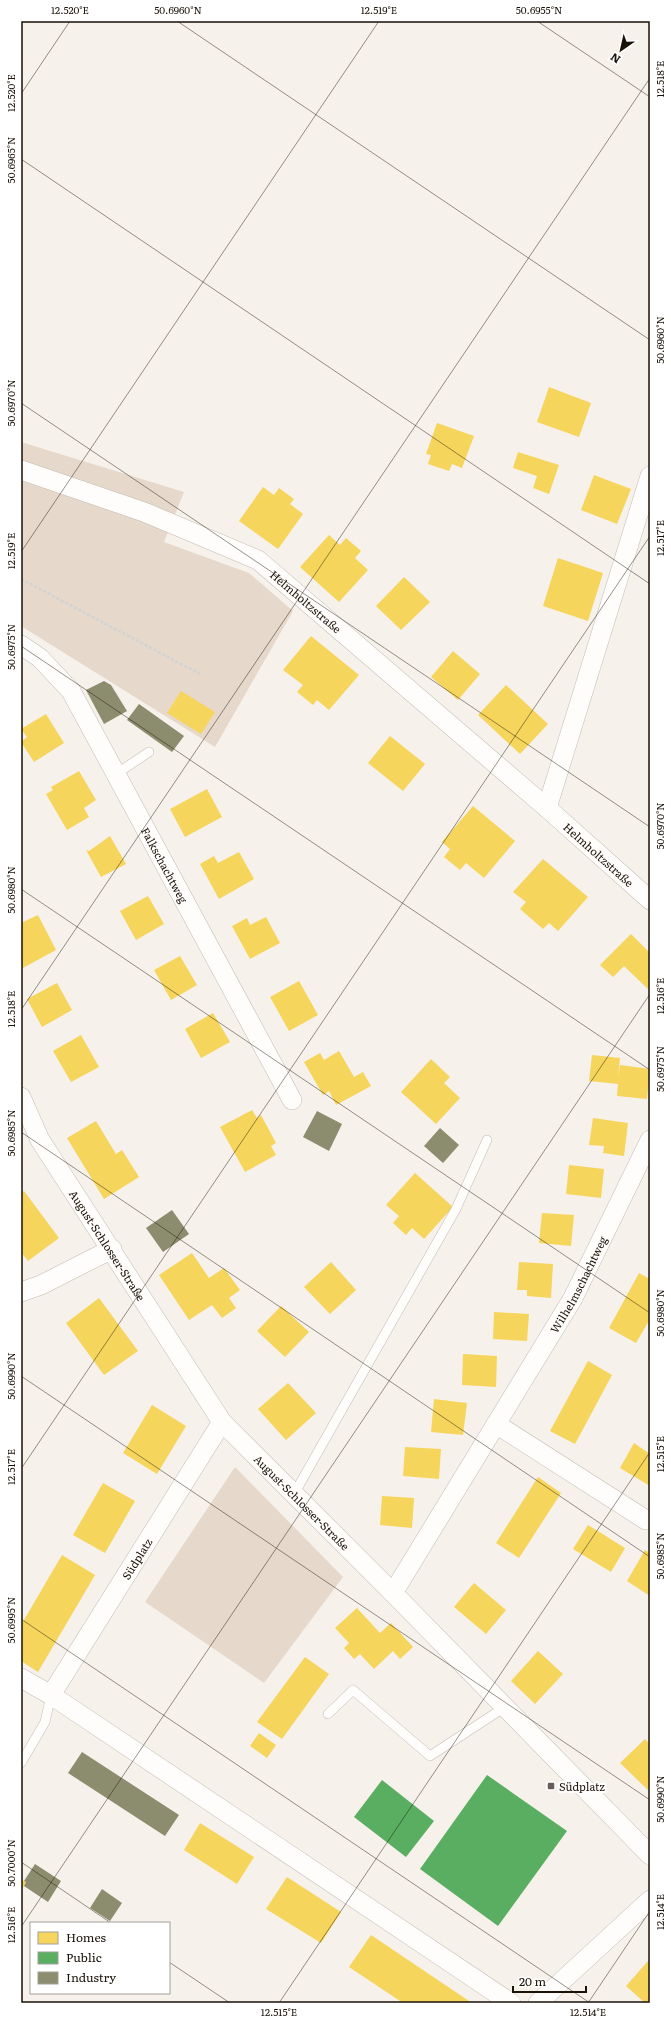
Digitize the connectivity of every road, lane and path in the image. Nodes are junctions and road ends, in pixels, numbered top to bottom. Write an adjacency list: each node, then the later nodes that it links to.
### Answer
1 (21, 470): 8 (street, Helmholtzstraße)
2 (650, 476): 8 (street)
3 (21, 579): 5 (path)
4 (21, 645): 7 (street, Falkschachtweg)
5 (200, 674)
6 (149, 752): 7 (lane)
7 (116, 774): 11 (street, Falkschachtweg)
8 (547, 808): 9 (street, Helmholtzstraße)
9 (650, 900)
10 (21, 1097): 14 (street, August-Schlosser-Straße)
11 (292, 1100)
12 (487, 1140): 18 (lane)
13 (650, 1140): 17 (street, Wilhelmschachtweg)
14 (112, 1249): 15 (street); 16 (street, August-Schlosser-Straße)
15 (21, 1292)
16 (222, 1422): 18 (street, August-Schlosser-Straße); 22 (street, Südplatz)
17 (496, 1424): 19 (street); 20 (street, Wilhelmschachtweg)
18 (294, 1494): 20 (street, August-Schlosser-Straße)
19 (646, 1520)
20 (393, 1593): 23 (street, August-Schlosser-Straße)
21 (21, 1678): 22 (street)
22 (52, 1695): 25 (lane); 28 (street)
23 (505, 1707): 24 (lane); 26 (street, August-Schlosser-Straße)
24 (328, 1714)
25 (21, 1763)
26 (650, 1856)
27 (650, 1900): 29 (street)
28 (512, 2003)
29 (538, 2003)

